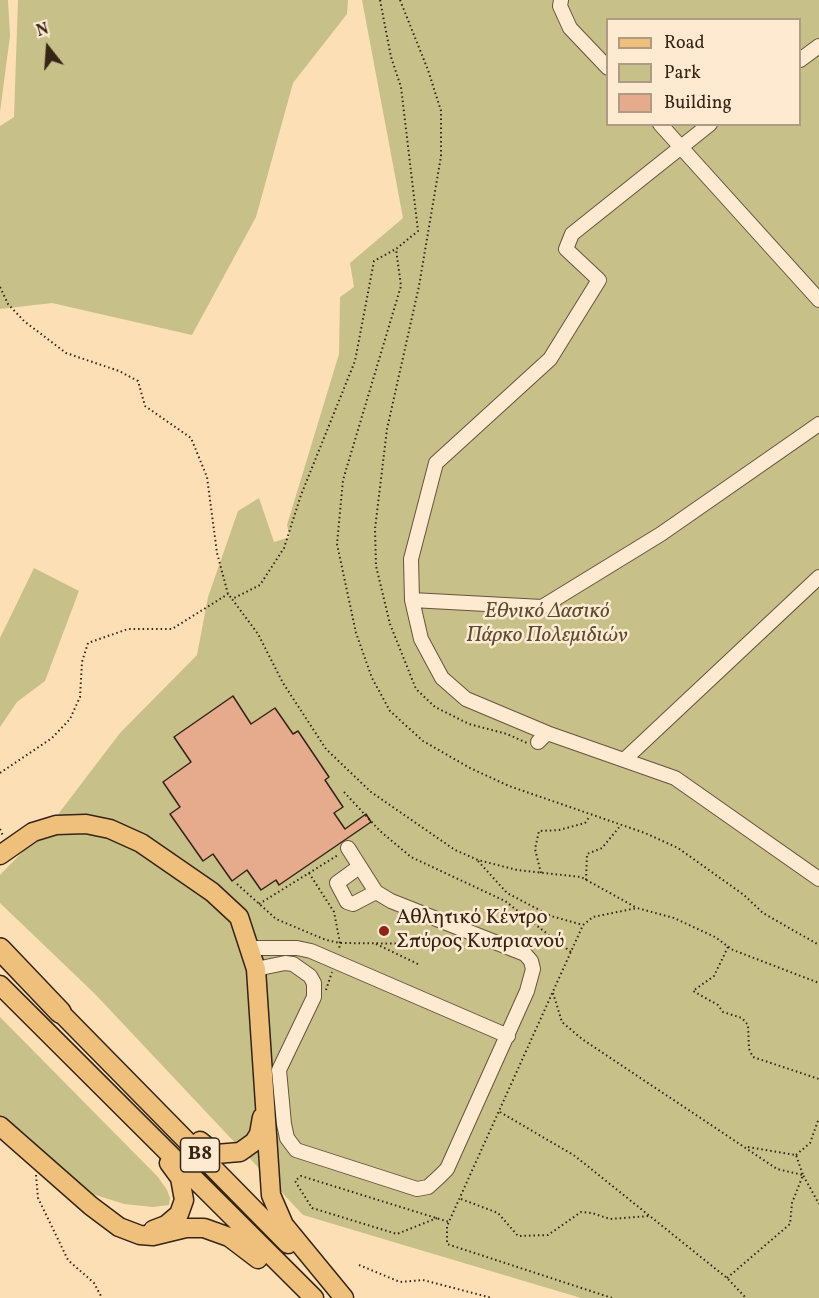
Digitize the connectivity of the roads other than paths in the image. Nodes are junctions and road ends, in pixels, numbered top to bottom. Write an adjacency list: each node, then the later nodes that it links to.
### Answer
1 (561, 0): 4 (lane)
2 (819, 46): 3 (lane)
3 (801, 59)
4 (606, 66)
5 (662, 126): 7 (lane)
6 (707, 126): 7 (lane)
7 (680, 146): 8 (lane); 11 (lane)
8 (819, 300)
9 (819, 424): 11 (lane)
10 (819, 576): 12 (lane)
11 (412, 600): 12 (lane)
12 (624, 760): 16 (lane)
13 (348, 848): 15 (lane)
14 (0, 855): 18 (main road)
15 (359, 867): 17 (lane); 17 (lane)
16 (819, 879)
17 (376, 892): 23 (lane)
18 (251, 948): 20 (main road); 23 (lane)
19 (0, 949): 22 (highway, B8)
20 (256, 969): 23 (lane); 25 (main road)
21 (0, 985): 24 (main road, B8)
22 (60, 1012): 25 (main road); 30 (main road, B8)
23 (508, 1036)
24 (72, 1058): 27 (main road); 29 (main road, B8)
25 (264, 1107): 30 (main road)
26 (0, 1126): 27 (main road)
27 (140, 1235): 28 (main road)
28 (302, 1298)
29 (314, 1298)
30 (343, 1298)

